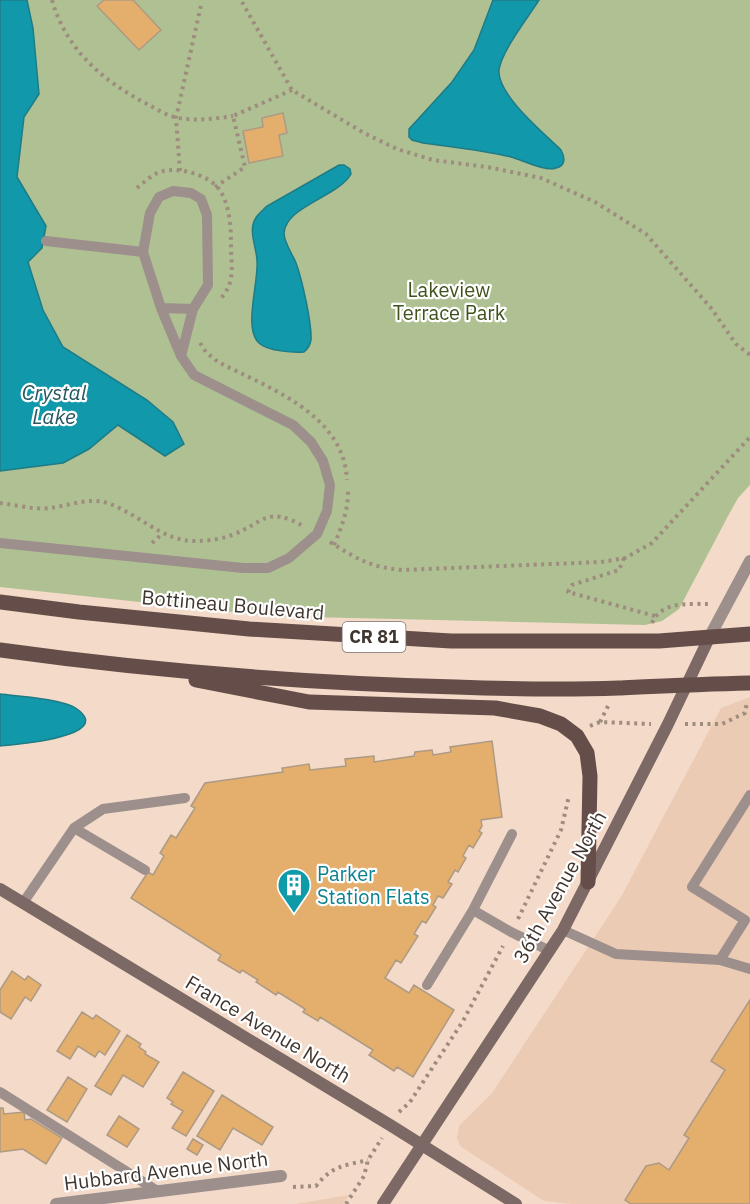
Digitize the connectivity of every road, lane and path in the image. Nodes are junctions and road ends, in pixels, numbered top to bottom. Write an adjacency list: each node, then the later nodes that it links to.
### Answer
1 (52, 0): 6 (path)
2 (242, 2): 4 (path)
3 (201, 5): 6 (path)
4 (292, 90): 5 (path); 17 (path)
5 (233, 116): 6 (path); 8 (path)
6 (176, 118): 7 (path)
7 (180, 171): 8 (path); 9 (path)
8 (217, 185): 10 (path); 13 (path)
9 (137, 188)
10 (201, 199): 12 (lane); 15 (lane)
11 (46, 241): 12 (lane)
12 (143, 252): 14 (lane)
13 (219, 300)
14 (161, 308): 15 (lane); 18 (lane)
15 (193, 309): 18 (lane)
16 (198, 339): 23 (path)
17 (750, 355)
18 (181, 356): 21 (lane)
19 (750, 437): 24 (path)
20 (0, 504): 21 (path)
21 (317, 534): 22 (lane); 23 (path)
22 (0, 543)
23 (334, 545): 24 (path)
24 (625, 558): 27 (path)
25 (750, 561): 29 (street)
26 (0, 602): 29 (main road, Bottineau Boulevard / CR 81)
27 (655, 616)
28 (750, 634): 29 (main road, Bottineau Boulevard / CR 81)
29 (710, 636): 33 (street, 36th Avenue North)
30 (0, 650): 31 (main road)
31 (119, 665): 33 (main road); 39 (main road)
32 (750, 683): 33 (main road)
33 (687, 684): 39 (street, 36th Avenue North)
34 (750, 795): 45 (lane)
35 (185, 798): 36 (lane)
36 (74, 828): 38 (lane); 41 (lane)
37 (512, 834): 42 (lane)
38 (145, 870)
39 (588, 882): 43 (street, 36th Avenue North)
40 (0, 889): 41 (street, France Avenue North)
41 (23, 903): 49 (street, France Avenue North)
42 (473, 910): 44 (lane); 47 (lane)
43 (563, 930): 44 (street, 36th Avenue North); 45 (lane)
44 (550, 951): 49 (street, 36th Avenue North)
45 (720, 960): 46 (lane)
46 (750, 969)
47 (427, 985)
48 (0, 1092): 52 (lane)
49 (421, 1145): 55 (street, 36th Avenue North); 56 (street, France Avenue North)
50 (281, 1176): 52 (street, Hubbard Avenue North)
51 (316, 1186): 54 (path)
52 (159, 1192): 53 (street, Hubbard Avenue North)
53 (56, 1204)
54 (346, 1204)
55 (383, 1204)
56 (516, 1204)

